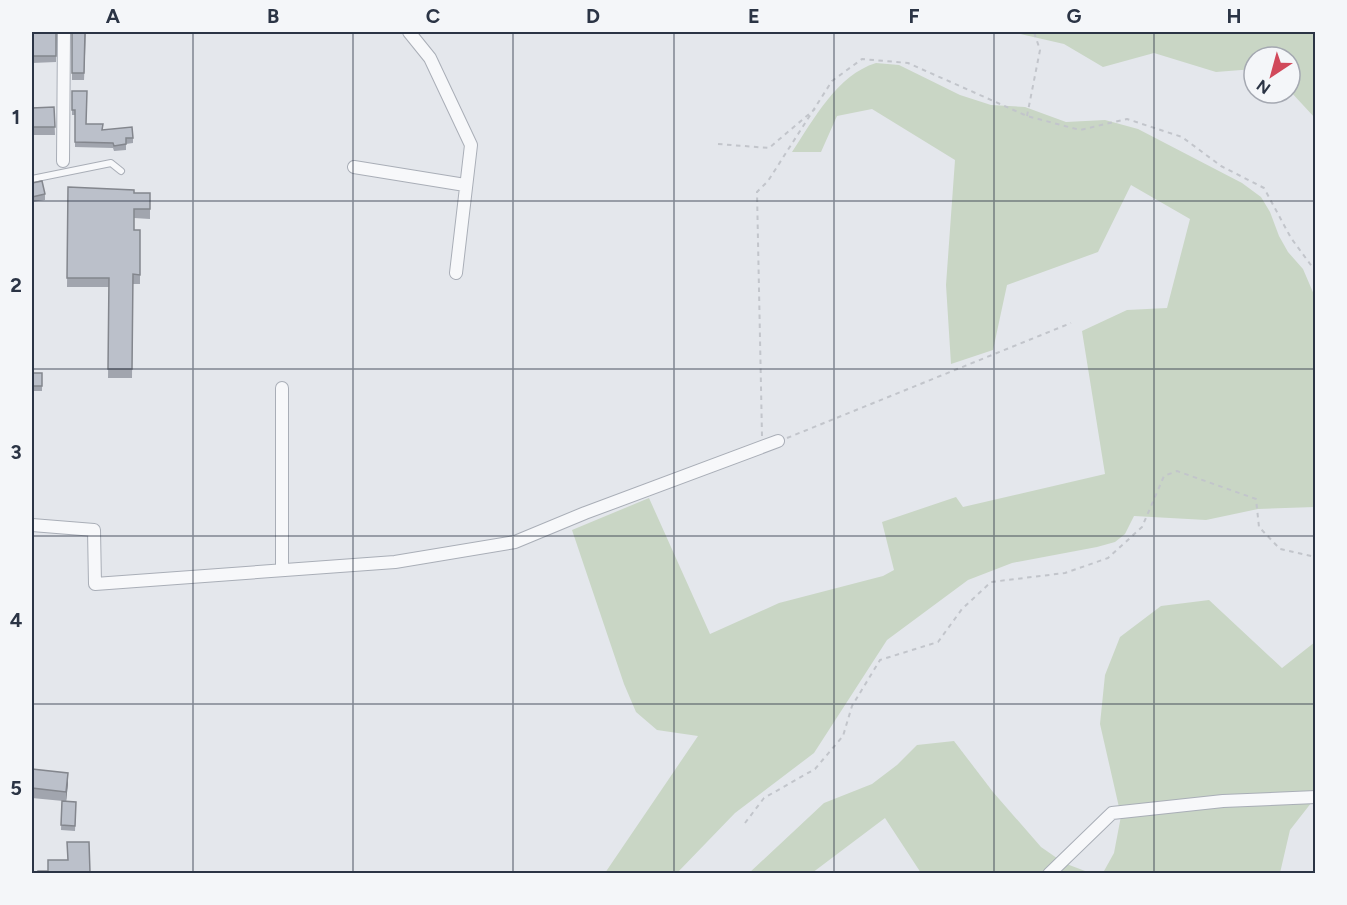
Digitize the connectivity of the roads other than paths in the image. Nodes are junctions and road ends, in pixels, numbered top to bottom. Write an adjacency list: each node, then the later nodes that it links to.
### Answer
1 (64, 32): 3 (street)
2 (409, 32): 7 (street)
3 (63, 161)
4 (354, 167): 7 (street)
5 (121, 171): 6 (lane)
6 (32, 179)
7 (465, 184): 8 (street)
8 (456, 273)
9 (282, 388): 12 (street)
10 (778, 441): 12 (street)
11 (32, 525): 12 (street)
12 (282, 570)
13 (1316, 797): 14 (street)
14 (1049, 873)

